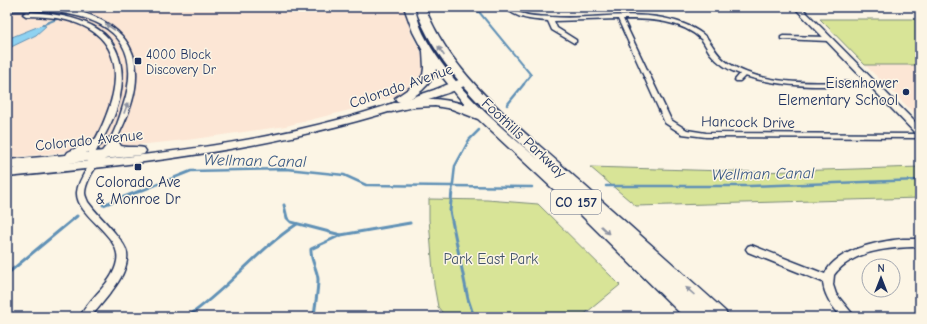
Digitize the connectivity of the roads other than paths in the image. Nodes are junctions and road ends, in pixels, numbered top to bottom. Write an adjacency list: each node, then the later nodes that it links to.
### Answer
1 (408, 7): 14 (highway, Foothills Parkway / CO 157)
2 (420, 7): 17 (highway, Foothills Parkway / CO 157, one-way to 2)
3 (508, 7): 8 (street)
4 (797, 7): 12 (street)
5 (7, 9): 7 (street)
6 (7, 14): 10 (street)
7 (100, 18): 10 (street); 24 (street, one-way to 7)
8 (550, 18): 9 (street); 13 (street)
9 (620, 18): 15 (street); 23 (street, Hancock Drive)
10 (86, 24): 25 (street)
11 (782, 38): 12 (street)
12 (828, 39): 18 (street)
13 (574, 41)
14 (427, 50): 17 (highway, Foothills Parkway / CO 157); 19 (highway)
15 (744, 74): 16 (street); 18 (street)
16 (738, 80)
17 (457, 83): 19 (main road, Colorado Avenue); 20 (main road, Colorado Avenue); 22 (highway, Foothills Parkway / CO 157); 37 (highway, Foothills Parkway / CO 157, one-way to 17)
18 (871, 83): 21 (street)
19 (401, 98): 26 (main road, Colorado Avenue)
20 (391, 108): 22 (highway); 29 (main road, Colorado Avenue)
21 (920, 133)
22 (502, 135): 36 (highway, Foothills Parkway / CO 157, one-way to 36)
23 (920, 136)
24 (112, 141): 26 (main road); 27 (street)
25 (97, 142): 28 (main road); 29 (street)
26 (128, 152): 27 (main road, Colorado Avenue)
27 (105, 155): 29 (main road, Colorado Avenue)
28 (62, 160): 29 (main road, Colorado Avenue); 30 (main road, Colorado Avenue)
29 (91, 161): 31 (main road, Colorado Avenue); 35 (street)
30 (7, 164)
31 (7, 173)
32 (920, 242): 34 (street)
33 (751, 249): 34 (street)
34 (828, 280): 38 (street)
35 (85, 317)
36 (697, 317)
37 (719, 317)
38 (850, 317)

